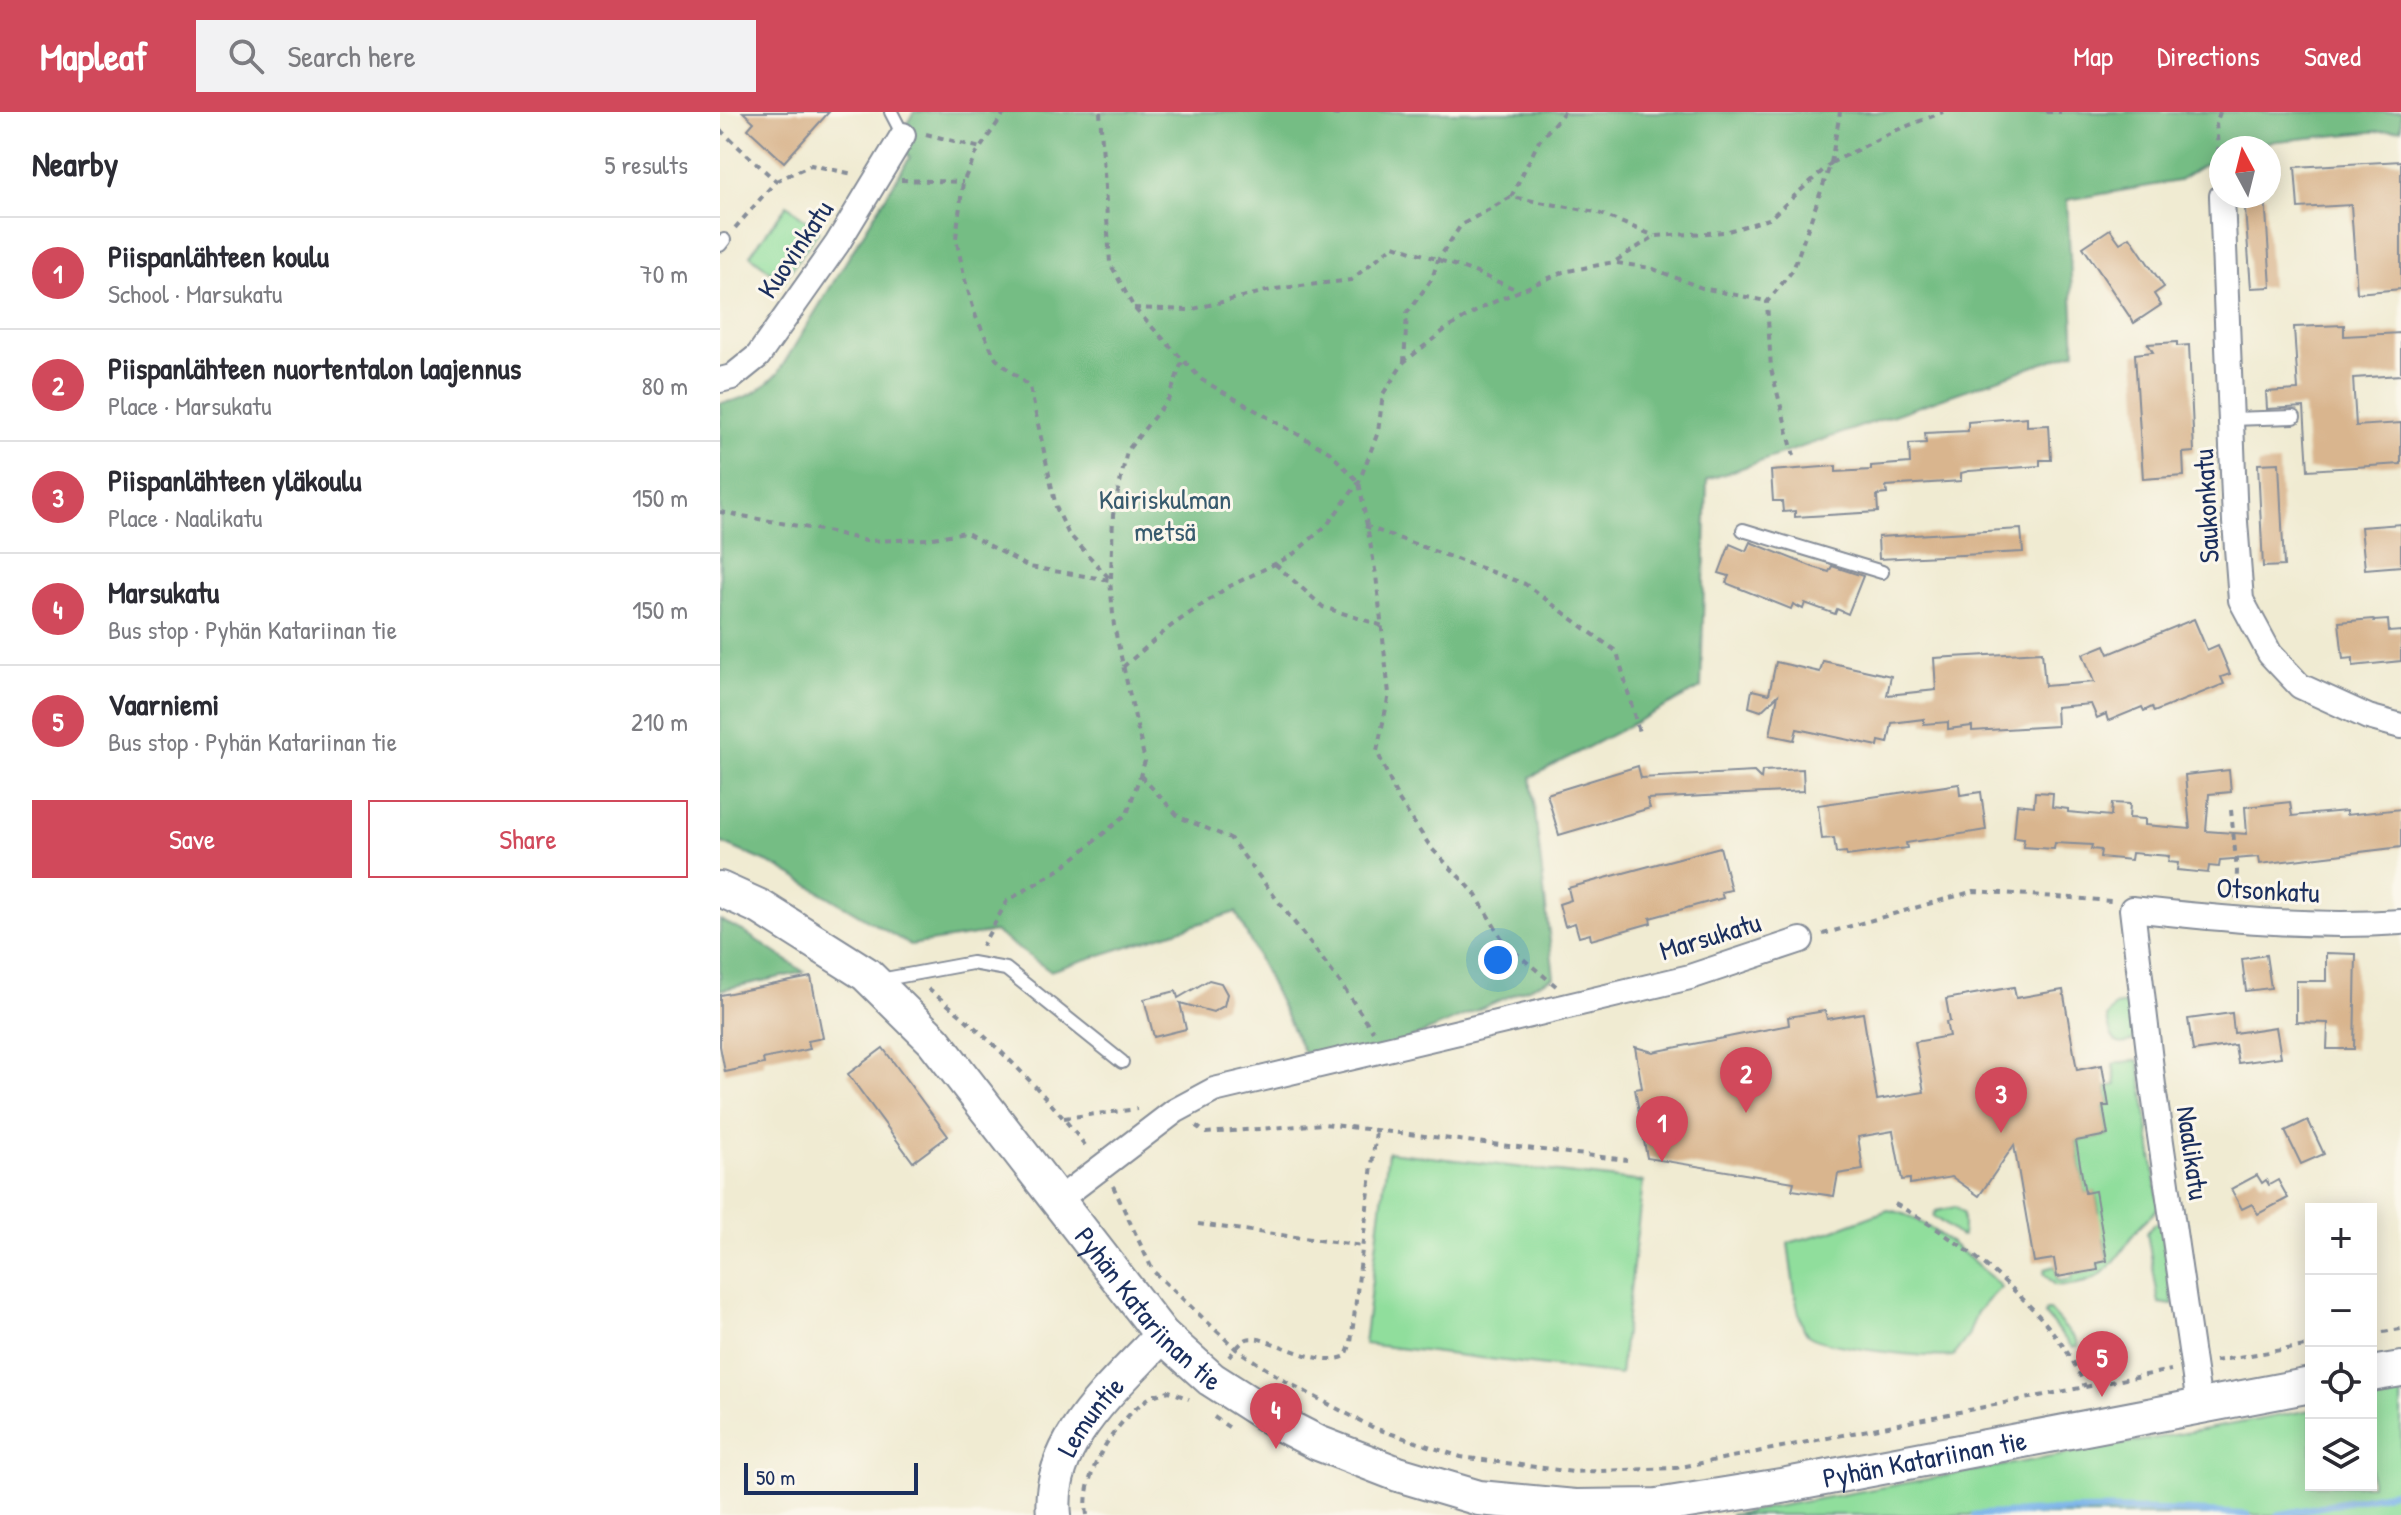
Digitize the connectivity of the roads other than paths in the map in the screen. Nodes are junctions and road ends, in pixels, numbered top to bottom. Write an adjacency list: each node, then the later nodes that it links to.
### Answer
1 (891, 112): 2 (lane)
2 (913, 134): 4 (street, Kuovinkatu)
3 (2222, 208): 6 (street, Saukonkatu)
4 (720, 380)
5 (2294, 417): 6 (lane)
6 (2231, 419): 9 (street, Saukonkatu)
7 (1743, 530): 8 (lane)
8 (1882, 572)
9 (2401, 726)
10 (720, 889): 14 (street, Pyhän Katariinan tie)
11 (2132, 909): 12 (street, Otsonkatu); 21 (street, Naalikatu)
12 (2401, 922)
13 (1801, 940): 16 (street, Marsukatu)
14 (873, 981): 15 (lane); 16 (street, Pyhän Katariinan tie)
15 (1122, 1062)
16 (1057, 1201): 17 (street, Pyhän Katariinan tie)
17 (1162, 1335): 21 (street, Pyhän Katariinan tie); 22 (street, Lemuntie)
18 (2401, 1369): 19 (street)
19 (2377, 1373)
20 (2305, 1386): 21 (street, Pyhän Katariinan tie)
21 (2199, 1405)
22 (1054, 1515)

